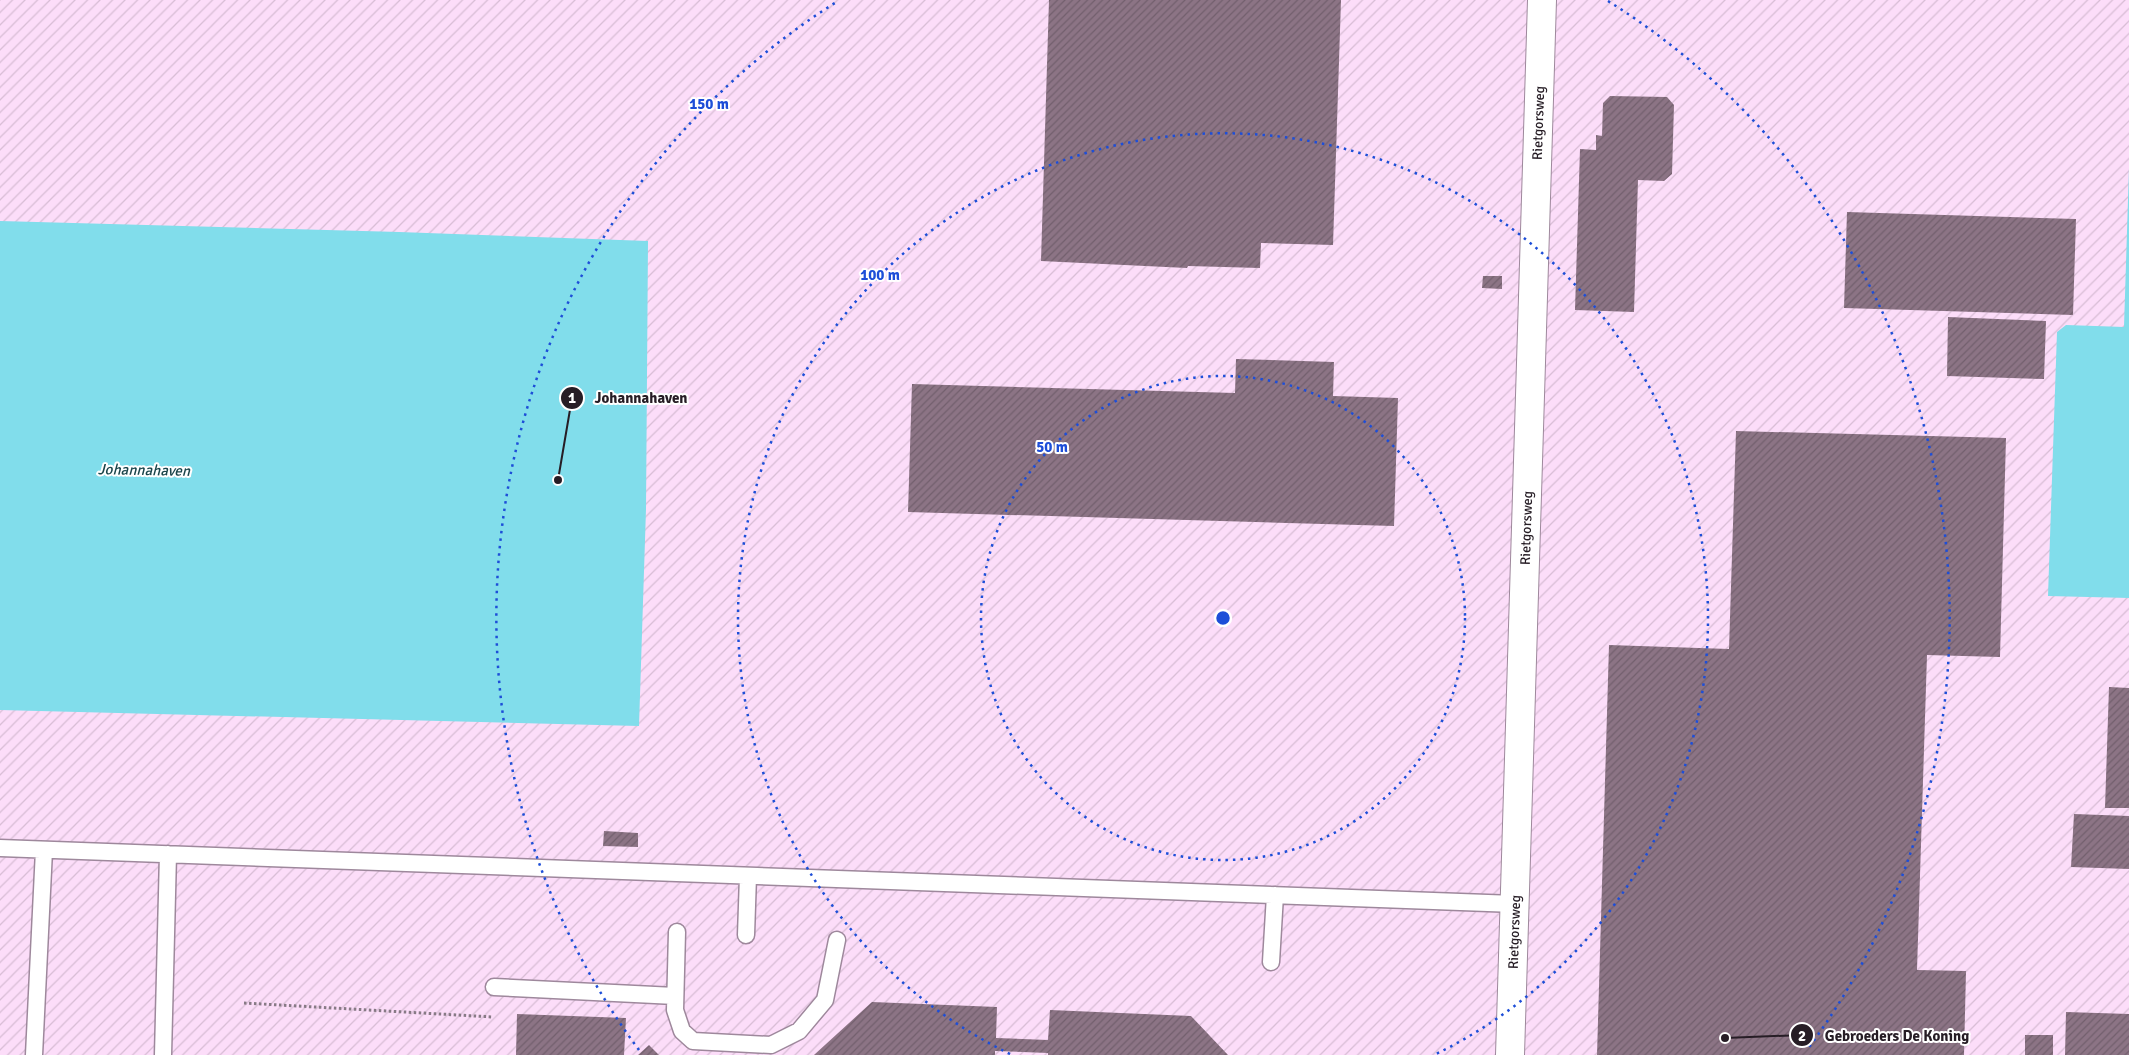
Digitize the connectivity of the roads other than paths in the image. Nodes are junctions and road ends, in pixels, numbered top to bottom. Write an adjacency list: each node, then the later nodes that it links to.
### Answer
1 (1542, 0): 7 (street, Rietgorsweg)
2 (0, 848): 3 (lane)
3 (44, 850): 4 (lane); 14 (lane)
4 (168, 854): 5 (lane); 15 (lane)
5 (748, 876): 6 (lane); 9 (lane)
6 (1275, 895): 7 (lane); 11 (lane)
7 (1515, 904): 16 (street, Rietgorsweg)
8 (677, 932): 13 (lane)
9 (746, 935)
10 (837, 940): 13 (lane)
11 (1271, 962)
12 (494, 987): 13 (lane)
13 (675, 996)
14 (34, 1055)
15 (163, 1055)
16 (1510, 1055)

